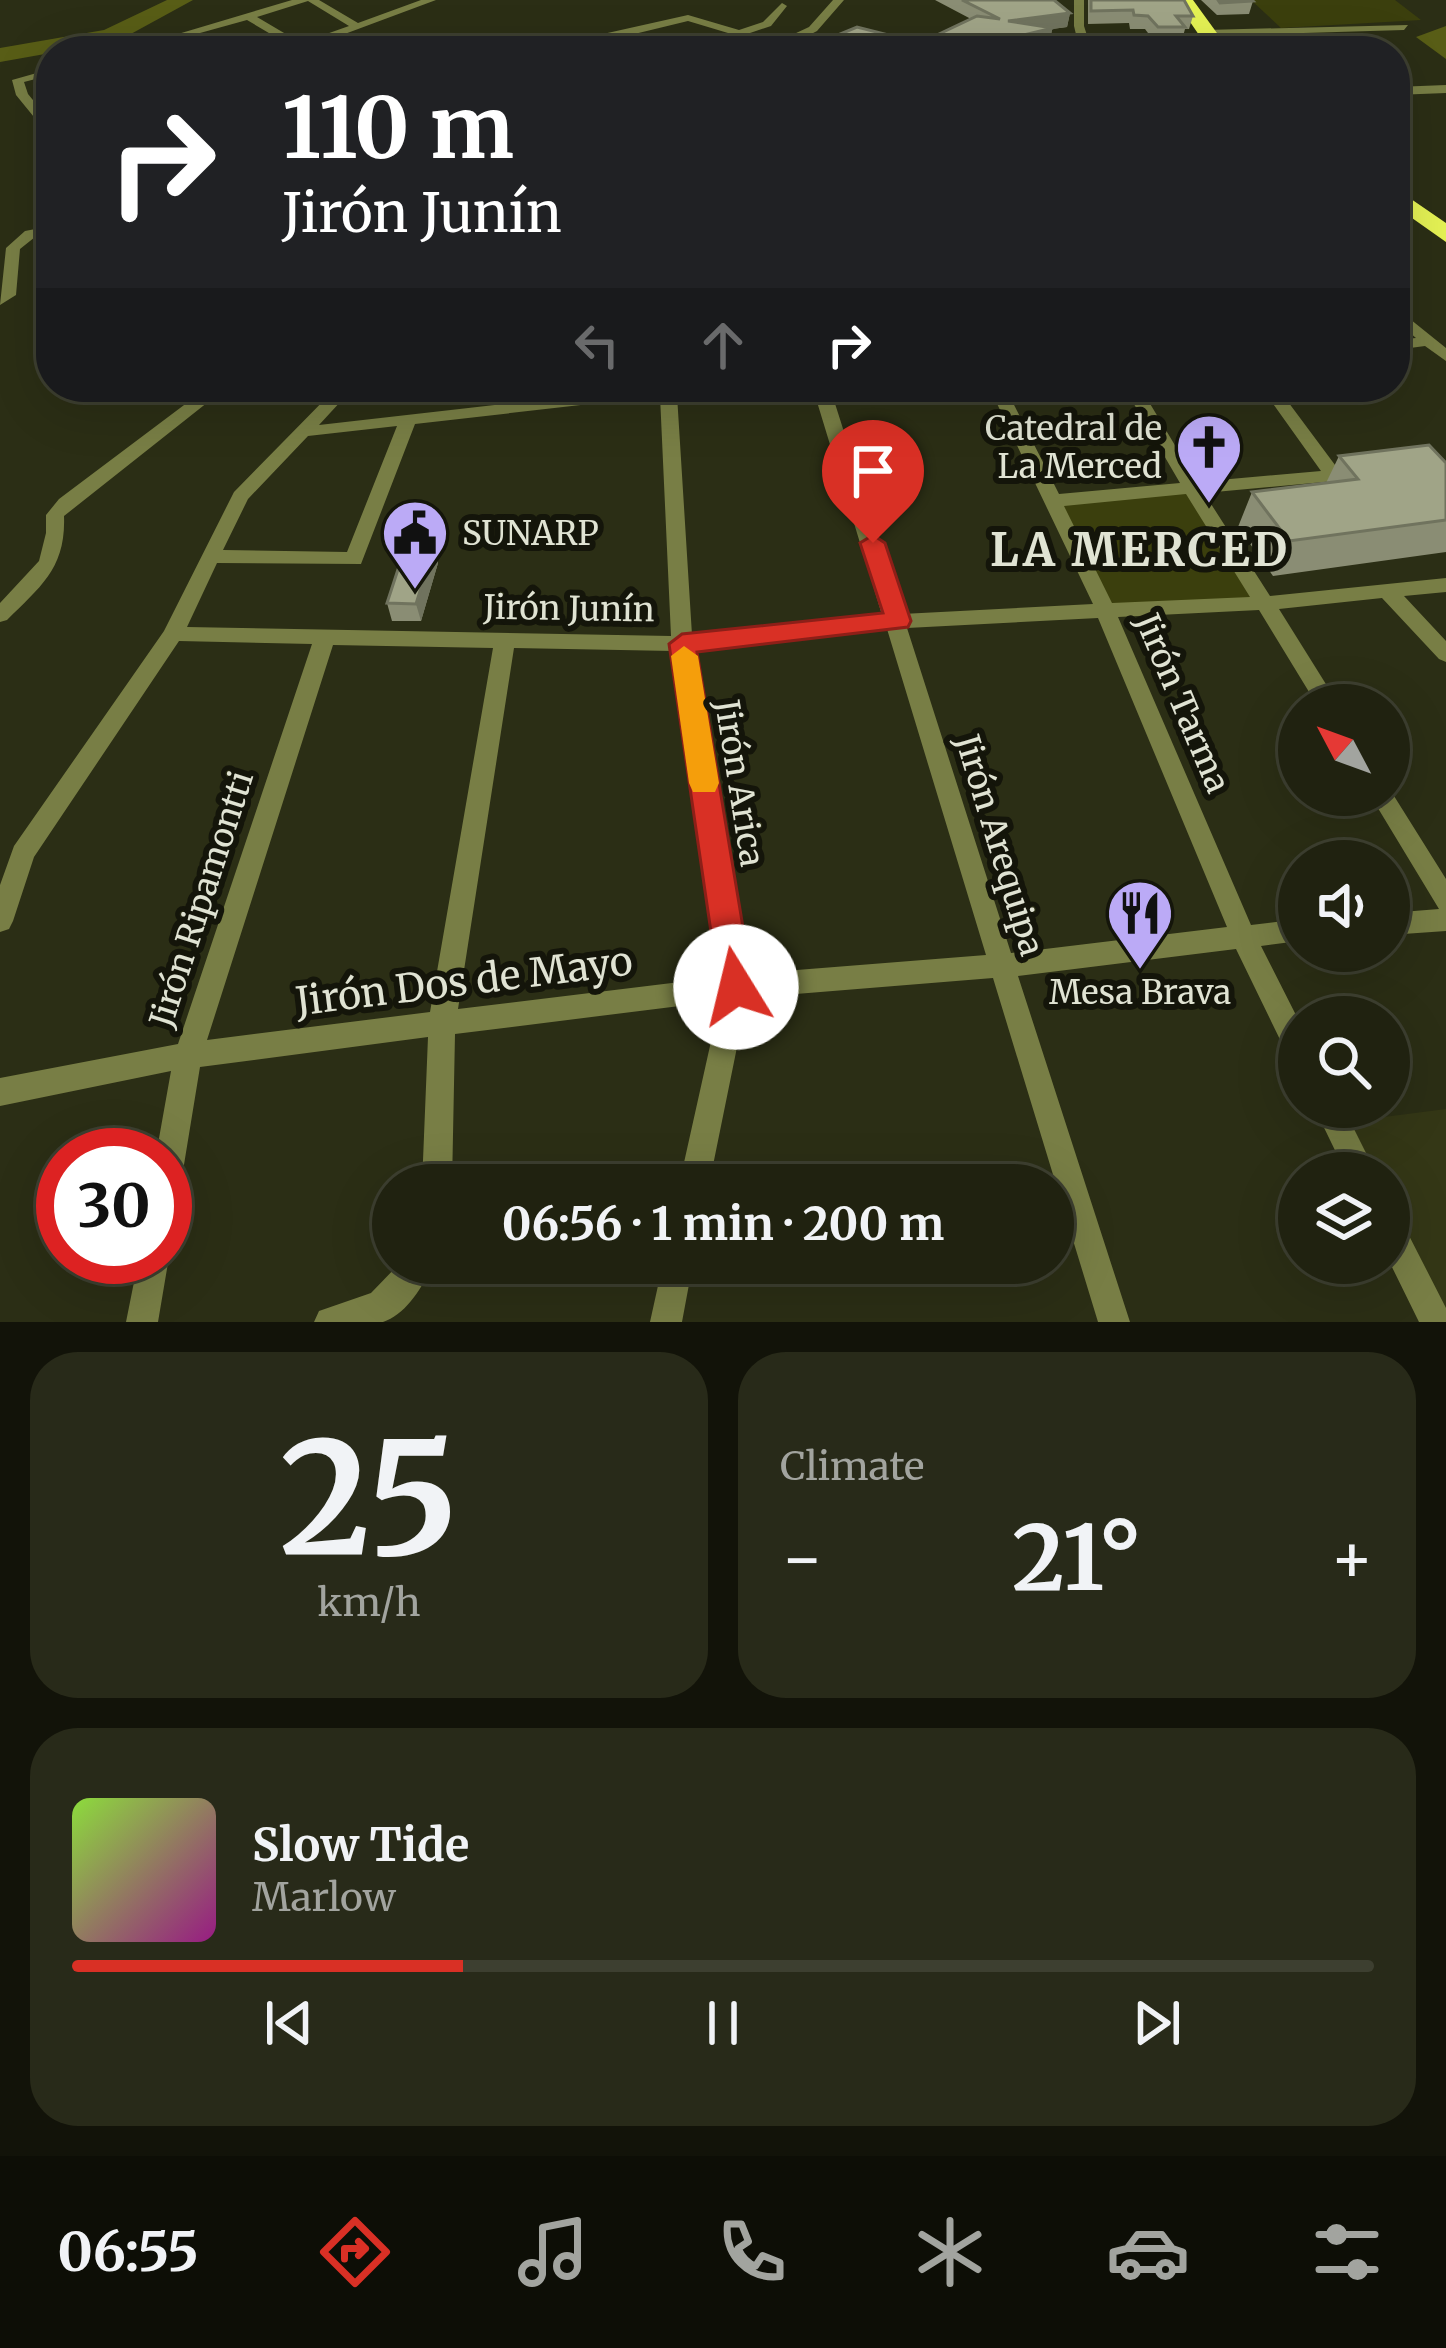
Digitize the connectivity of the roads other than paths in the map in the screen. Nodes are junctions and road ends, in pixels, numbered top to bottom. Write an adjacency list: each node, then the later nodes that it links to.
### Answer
1 (307, 0): 8 (street); 10 (street)
2 (839, 0): 24 (street)
3 (1079, 0): 9 (street)
4 (1184, 0): 13 (highway)
5 (419, 2): 10 (street)
6 (782, 5): 14 (street)
7 (1064, 14): 9 (street)
8 (247, 15): 12 (street); 18 (street)
9 (1078, 26): 25 (street)
10 (358, 27): 19 (street)
11 (1404, 27): 13 (street)
12 (190, 32): 16 (street); 17 (street)
13 (1204, 33): 26 (highway)
14 (742, 34): 15 (street); 22 (street); 23 (street)
15 (604, 35): 20 (street); 21 (street)
16 (178, 36)
17 (196, 36)
18 (277, 36)
19 (332, 36)
20 (601, 36)
21 (607, 36)
22 (735, 36)
23 (749, 36)
24 (800, 36)
25 (1081, 36)
26 (1207, 36)
27 (36, 76): 28 (street)
28 (18, 80): 29 (street); 32 (street)
29 (0, 83)
30 (1446, 89): 31 (street)
31 (1410, 90)
32 (36, 112)
33 (1410, 207): 35 (highway)
34 (36, 233): 36 (street)
35 (1446, 236)
36 (0, 300)
37 (1410, 324): 38 (street)
38 (1431, 341): 39 (street); 40 (street)
39 (1410, 343)
40 (1446, 356)
41 (199, 402): 60 (street)
42 (331, 402): 50 (street)
43 (551, 402): 49 (street)
44 (670, 402): 65 (street, Jirón Arica)
45 (828, 402): 61 (street, Jirón Arequipa)
46 (1004, 402): 54 (street, Jirón Tarma)
47 (1140, 402): 53 (street)
48 (1280, 402): 52 (street)
49 (407, 419): 50 (street); 55 (street)
50 (301, 432): 55 (street)
51 (1372, 471): 52 (street)
52 (1333, 475): 53 (street)
53 (1189, 490): 54 (street); 58 (street)
54 (1052, 501): 59 (street, Jirón Tarma)
55 (211, 556): 62 (street)
56 (1446, 585): 57 (street, Jirón Junín)
57 (1387, 591): 58 (street, Jirón Junín); 66 (street)
58 (1267, 603): 59 (street, Jirón Junín); 67 (street)
59 (1105, 611): 61 (street, Jirón Junín); 74 (street, Jirón Tarma)
60 (0, 615)
61 (898, 621): 65 (street, Jirón Junín); 75 (street, Jirón Arequipa)
62 (173, 634): 63 (street, Jirón Junín); 71 (street)
63 (325, 637): 64 (street, Jirón Junín); 79 (street, Jirón Ripamontti)
64 (505, 640): 65 (street, Jirón Junín); 78 (street)
65 (682, 644): 76 (street, Jirón Arica)
66 (1446, 654)
67 (1315, 684)
68 (1395, 816): 69 (street)
69 (1446, 901)
70 (1446, 920): 72 (street)
71 (0, 921)
72 (1410, 923)
73 (1278, 931): 74 (street, Jirón Dos de Mayo)
74 (1242, 934): 75 (street, Jirón Dos de Mayo); 77 (street, Jirón Tarma)
75 (1001, 966): 76 (street, Jirón Dos de Mayo); 91 (street, Jirón Arequipa)
76 (736, 987): 78 (street, Jirón Dos de Mayo); 83 (street, Jirón Arica)
77 (1278, 1007)
78 (442, 1023): 79 (street, Jirón Dos de Mayo); 82 (street)
79 (188, 1055): 80 (street, Jirón Dos de Mayo); 81 (street, Jirón Ripamontti)
80 (0, 1092)
81 (175, 1128)
82 (438, 1164)
83 (698, 1164)
84 (1410, 1271): 92 (street)
85 (149, 1284): 88 (street)
86 (406, 1284): 89 (street)
87 (674, 1284): 90 (street)
88 (142, 1322)
89 (330, 1322)
90 (666, 1322)
91 (1114, 1322)
92 (1436, 1322)

